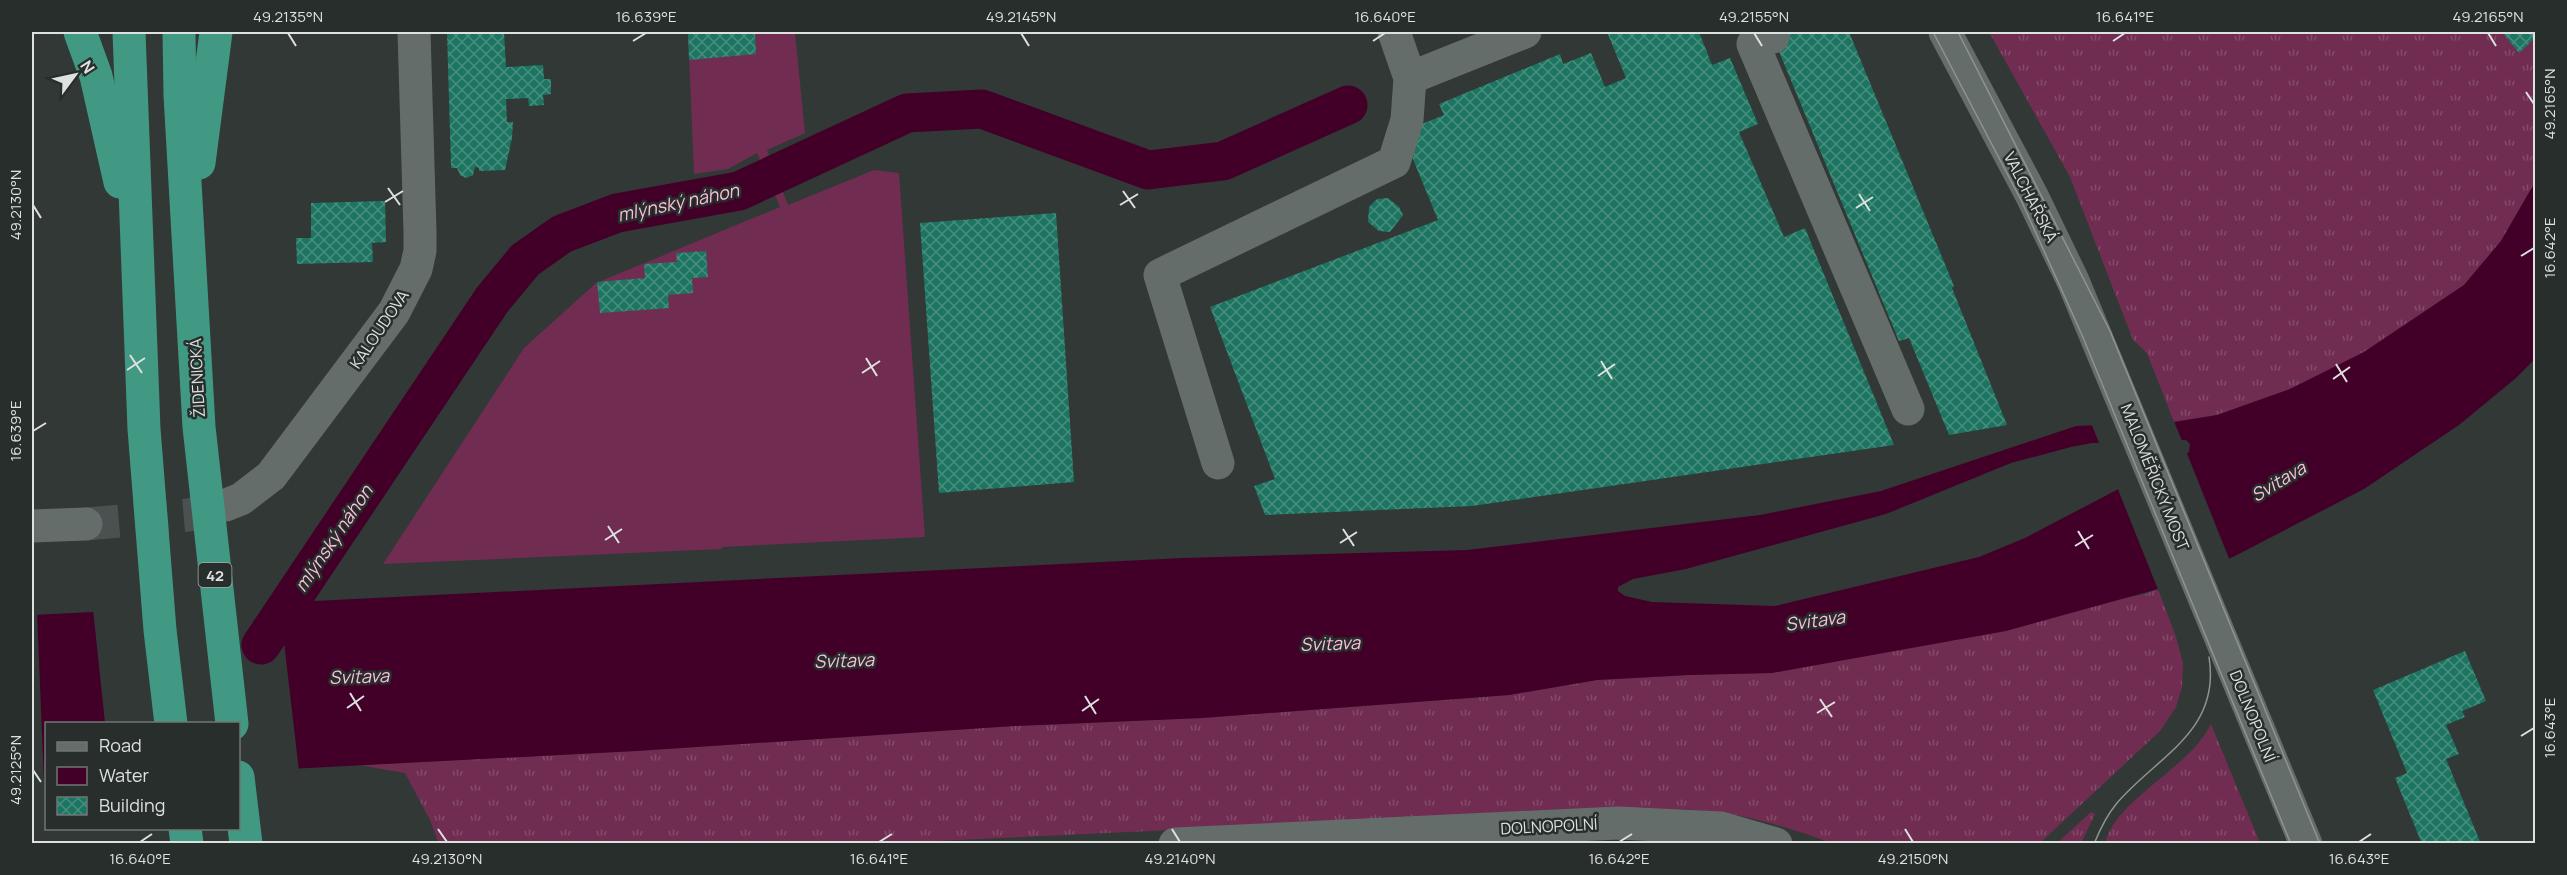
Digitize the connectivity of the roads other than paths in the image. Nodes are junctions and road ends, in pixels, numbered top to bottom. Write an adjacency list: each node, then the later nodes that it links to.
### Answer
1 (81, 32): 12 (highway)
2 (129, 32): 12 (highway)
3 (179, 32): 11 (highway, ŽIDENICKÁ / 42)
4 (216, 32): 11 (highway)
5 (414, 32): 16 (street, KALOUDOVA)
6 (1394, 32): 10 (street)
7 (1525, 32): 10 (street)
8 (1945, 32): 13 (street, VALCHAŘSKÁ)
9 (1758, 37): 14 (street)
10 (1410, 78): 15 (street)
11 (189, 245): 21 (highway, ŽIDENICKÁ / 42)
12 (138, 260): 20 (highway)
13 (2110, 367): 19 (street, MALOMĚŘICKÝ MOST)
14 (1908, 409)
15 (1218, 463)
16 (226, 505)
17 (86, 524): 18 (street)
18 (32, 526)
19 (2200, 588): 28 (street, DOLNOPOLNÍ)
20 (171, 722)
21 (232, 722)
22 (240, 794): 24 (highway)
23 (1720, 836): 26 (street, DOLNOPOLNÍ); 27 (street, DOLNOPOLNÍ)
24 (246, 843)
25 (1175, 843): 26 (street, DOLNOPOLNÍ)
26 (1184, 843)
27 (1776, 843)
28 (2306, 843)

